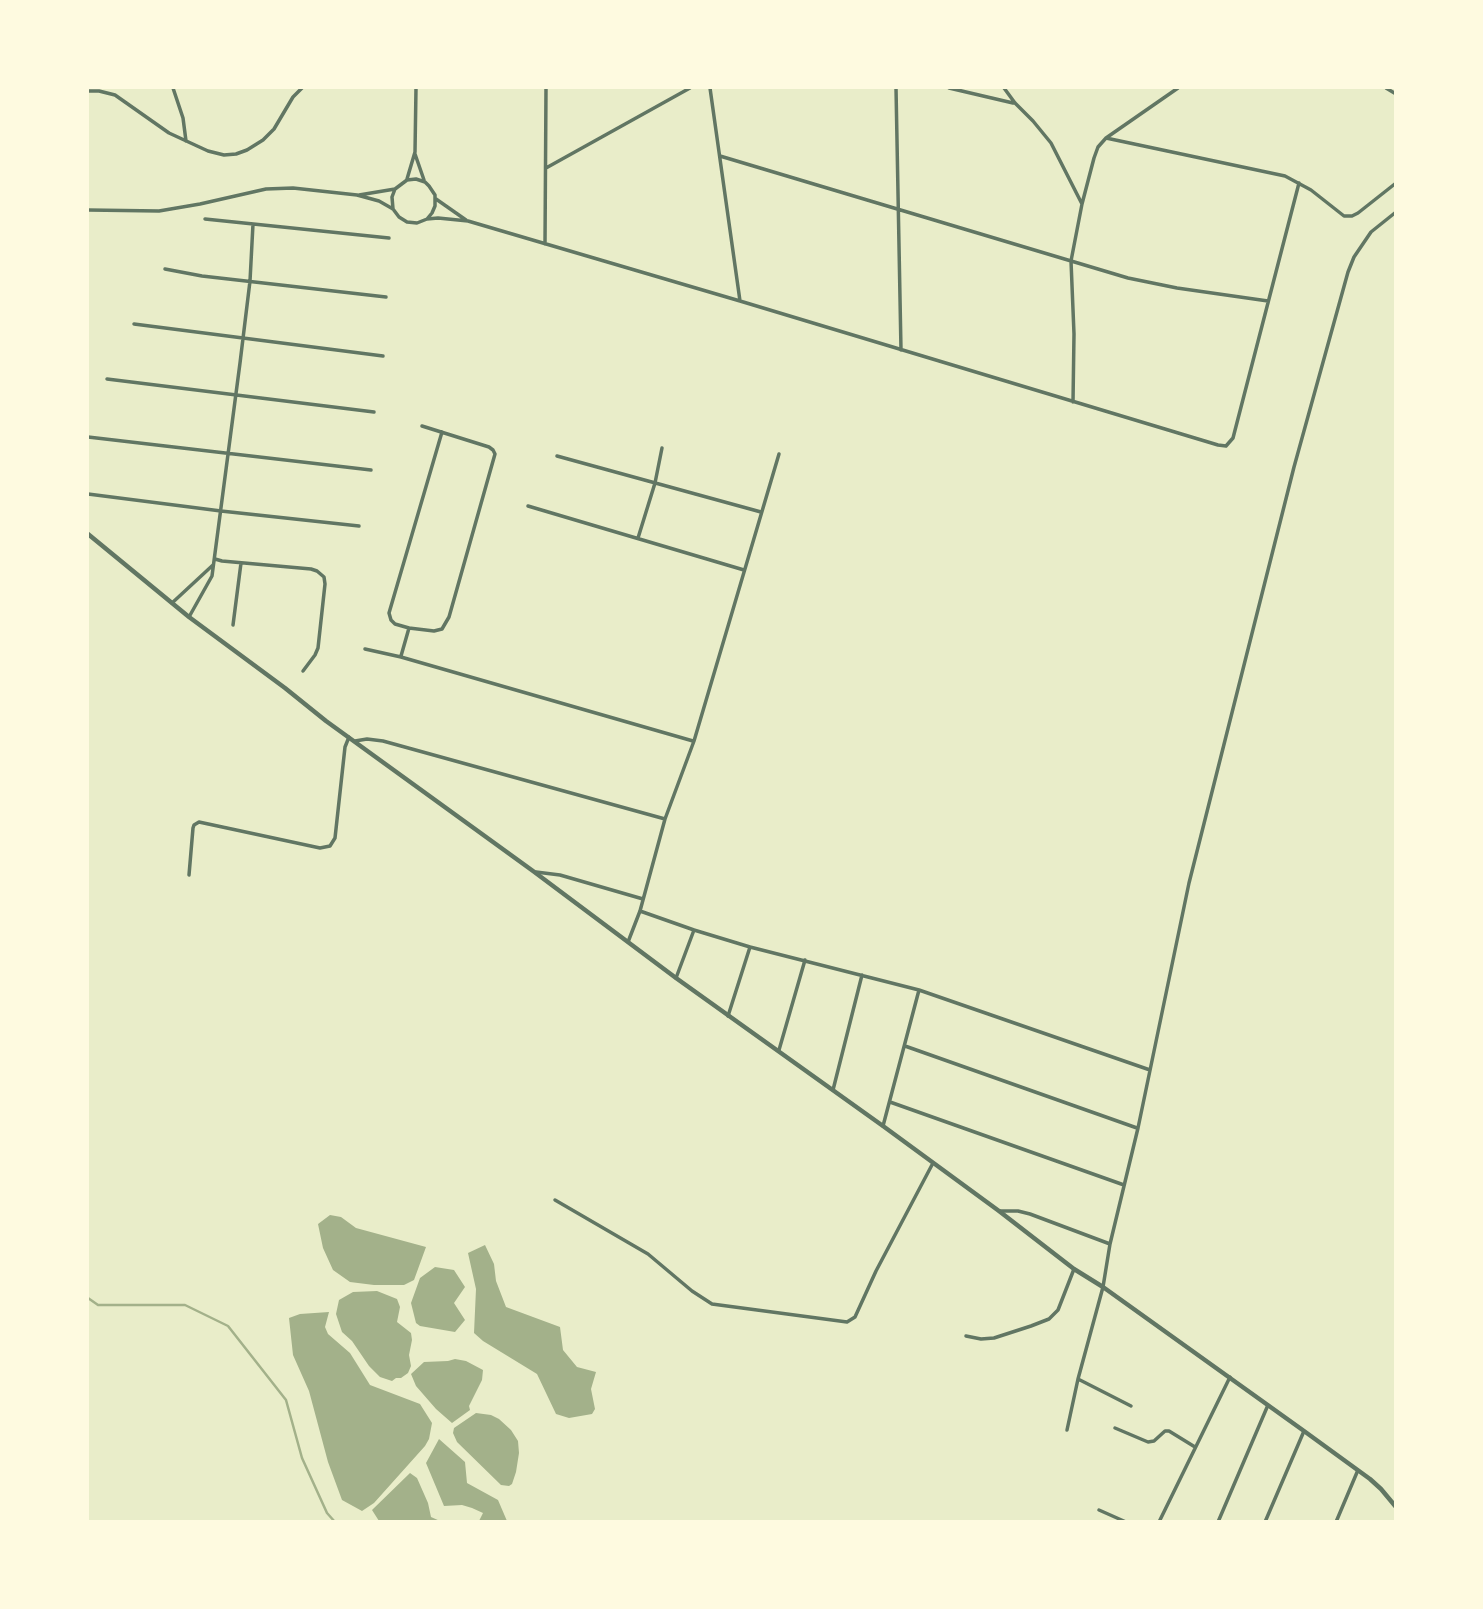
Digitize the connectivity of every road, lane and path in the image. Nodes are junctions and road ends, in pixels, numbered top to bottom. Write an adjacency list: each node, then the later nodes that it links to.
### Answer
1 (173, 88): 16 (street)
2 (302, 88): 16 (street)
3 (416, 88): 17 (street)
4 (546, 88): 19 (street)
5 (690, 88): 19 (street)
6 (710, 88): 18 (street)
7 (896, 88): 30 (street)
8 (949, 88): 14 (street)
9 (1004, 88): 14 (street)
10 (1178, 88): 15 (street)
11 (1387, 88): 13 (street)
12 (88, 91): 16 (street)
13 (1395, 94)
14 (1015, 103): 27 (street)
15 (1105, 138): 22 (street); 27 (street)
16 (186, 141)
17 (415, 152): 20 (street); 21 (street)
18 (720, 156): 30 (street); 42 (street)
19 (546, 168): 37 (street)
20 (407, 180): 21 (street); 24 (street)
21 (425, 182): 26 (street)
22 (1299, 183): 23 (street); 43 (street)
23 (1395, 183)
24 (395, 189): 25 (street); 29 (street)
25 (357, 195): 28 (street); 29 (street)
26 (436, 199): 33 (street); 34 (street)
27 (1082, 204): 38 (street)
28 (88, 209)
29 (393, 209): 33 (street)
30 (898, 209): 38 (street); 46 (street)
31 (1395, 212): 97 (street)
32 (205, 219): 35 (street)
33 (427, 219): 34 (street)
34 (468, 221): 37 (street)
35 (253, 224): 36 (street); 40 (street)
36 (389, 238)
37 (545, 244): 42 (street)
38 (1071, 261): 43 (street); 50 (street)
39 (165, 269): 40 (street)
40 (250, 281): 41 (street); 45 (street)
41 (386, 297)
42 (740, 301): 46 (street)
43 (1268, 301): 50 (street)
44 (134, 324): 45 (street)
45 (243, 338): 47 (street); 49 (street)
46 (901, 350): 50 (street)
47 (383, 356)
48 (107, 379): 49 (street)
49 (236, 396): 51 (street); 56 (street)
50 (1073, 402)
51 (374, 412)
52 (422, 426): 53 (street)
53 (442, 432): 75 (street); 75 (street)
54 (88, 437): 56 (street)
55 (662, 448): 60 (street)
56 (229, 453): 59 (street); 63 (street)
57 (779, 454): 64 (street)
58 (557, 456): 60 (street)
59 (371, 470)
60 (654, 483): 64 (street); 67 (street)
61 (88, 494): 63 (street)
62 (528, 506): 67 (street)
63 (221, 511): 65 (street); 68 (street)
64 (762, 512): 71 (street)
65 (359, 526)
66 (88, 534): 72 (street)
67 (638, 538): 71 (street)
68 (214, 558): 69 (street); 70 (street)
69 (241, 563): 74 (street); 78 (street)
70 (213, 565): 72 (street); 73 (street)
71 (744, 570): 81 (street)
72 (172, 603): 73 (street)
73 (188, 617): 79 (street)
74 (233, 625)
75 (409, 628): 77 (street)
76 (365, 649): 77 (street)
77 (401, 657): 81 (street)
78 (303, 671)
79 (349, 737): 80 (street); 84 (street)
80 (355, 741): 82 (street); 83 (street)
81 (694, 741): 82 (street)
82 (665, 819): 85 (street)
83 (533, 871): 85 (street); 88 (street)
84 (189, 875)
85 (644, 899): 86 (street)
86 (640, 911): 87 (street); 88 (street)
87 (694, 930): 89 (street); 92 (street)
88 (628, 942): 92 (street)
89 (750, 947): 90 (street); 94 (street)
90 (805, 960): 91 (street); 96 (street)
91 (862, 975): 93 (street); 98 (street)
92 (676, 978): 94 (street)
93 (919, 990): 95 (street); 97 (street)
94 (729, 1016): 96 (street)
95 (905, 1046): 99 (street); 101 (street)
96 (779, 1050): 98 (street)
97 (1150, 1070): 101 (street)
98 (833, 1090): 100 (street)
99 (890, 1102): 100 (street); 103 (street)
100 (883, 1126): 102 (street)
101 (1138, 1128): 103 (street)
102 (933, 1163): 104 (street); 105 (street)
103 (1124, 1185): 106 (street)
104 (555, 1200)
105 (999, 1211): 106 (street); 107 (street)
106 (1110, 1244): 108 (street)
107 (1074, 1269): 108 (street); 109 (street)
108 (1103, 1287): 110 (street); 111 (street)
109 (966, 1336)
110 (1230, 1377): 112 (street); 117 (street)
111 (1078, 1379): 113 (street); 115 (street)
112 (1268, 1405): 116 (street); 123 (street)
113 (1131, 1406)
114 (1115, 1428): 117 (street)
115 (1067, 1430)
116 (1304, 1431): 118 (street); 124 (street)
117 (1195, 1447): 122 (street)
118 (1358, 1471): 119 (street); 125 (street)
119 (1395, 1507)
120 (1099, 1510): 121 (street)
121 (1126, 1521)
122 (1159, 1521)
123 (1218, 1521)
124 (1265, 1521)
125 (1336, 1521)

